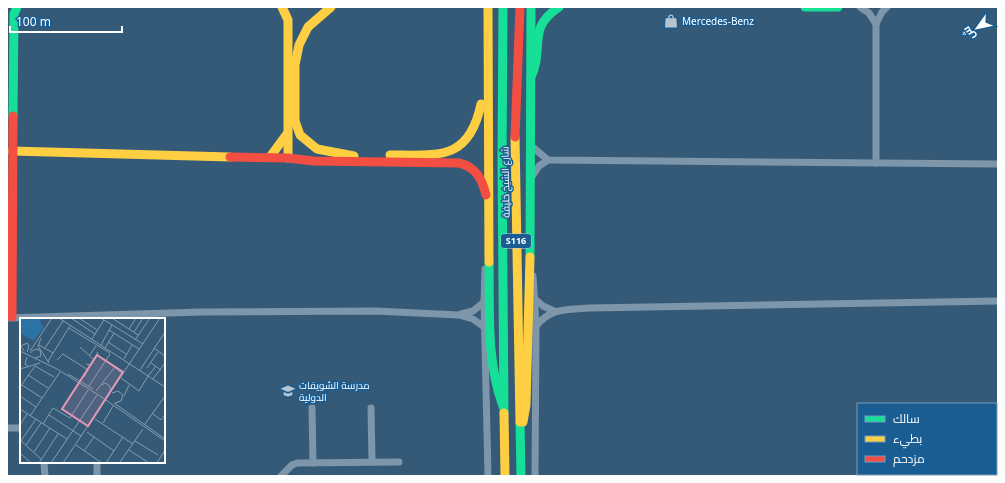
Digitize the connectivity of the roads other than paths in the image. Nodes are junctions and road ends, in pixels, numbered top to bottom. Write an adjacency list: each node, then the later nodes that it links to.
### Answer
1 (282, 7): 16 (main road)
2 (331, 7): 19 (main road)
3 (488, 7): 15 (main road)
4 (503, 7): 39 (main road, شارع الشيخ خليفة / S116)
5 (520, 7): 42 (main road, شارع الشيخ خليفة / S116)
6 (531, 7): 14 (main road)
7 (559, 7): 14 (main road)
8 (805, 7): 9 (main road)
9 (838, 7)
10 (860, 7): 13 (street)
11 (887, 7): 13 (street)
12 (14, 9): 18 (main road)
13 (876, 24): 23 (street)
14 (531, 77): 17 (main road)
15 (486, 79): 19 (main road); 26 (main road)
16 (287, 134): 20 (main road); 21 (main road)
17 (529, 145): 22 (street); 25 (main road)
18 (12, 151): 20 (main road); 34 (main road)
19 (354, 156): 21 (main road)
20 (270, 157): 21 (main road)
21 (292, 158): 26 (main road)
22 (548, 160): 23 (street); 25 (street)
23 (876, 163): 24 (street)
24 (998, 164)
25 (530, 180): 28 (main road)
26 (486, 194): 27 (main road)
27 (489, 253): 31 (street); 39 (main road)
28 (530, 270): 29 (street); 42 (main road)
29 (534, 298): 32 (street); 35 (street)
30 (998, 301): 32 (street)
31 (484, 302): 33 (street); 36 (street)
32 (554, 311): 35 (street)
33 (459, 315): 34 (street); 36 (street)
34 (10, 318)
35 (536, 326): 54 (street)
36 (484, 327): 51 (street)
37 (312, 408): 47 (street)
38 (371, 408): 43 (street)
39 (504, 409): 52 (main road, شارع الشيخ خليفة / S116)
40 (7, 428): 41 (street)
41 (20, 428)
42 (520, 433): 53 (main road, شارع الشيخ خليفة / S116)
43 (372, 462): 44 (street); 47 (street)
44 (399, 462)
45 (44, 463): 48 (street)
46 (97, 463): 49 (street)
47 (313, 463): 50 (street)
48 (45, 476)
49 (97, 476)
50 (280, 476)
51 (488, 476)
52 (505, 476)
53 (521, 476)
54 (534, 476)

